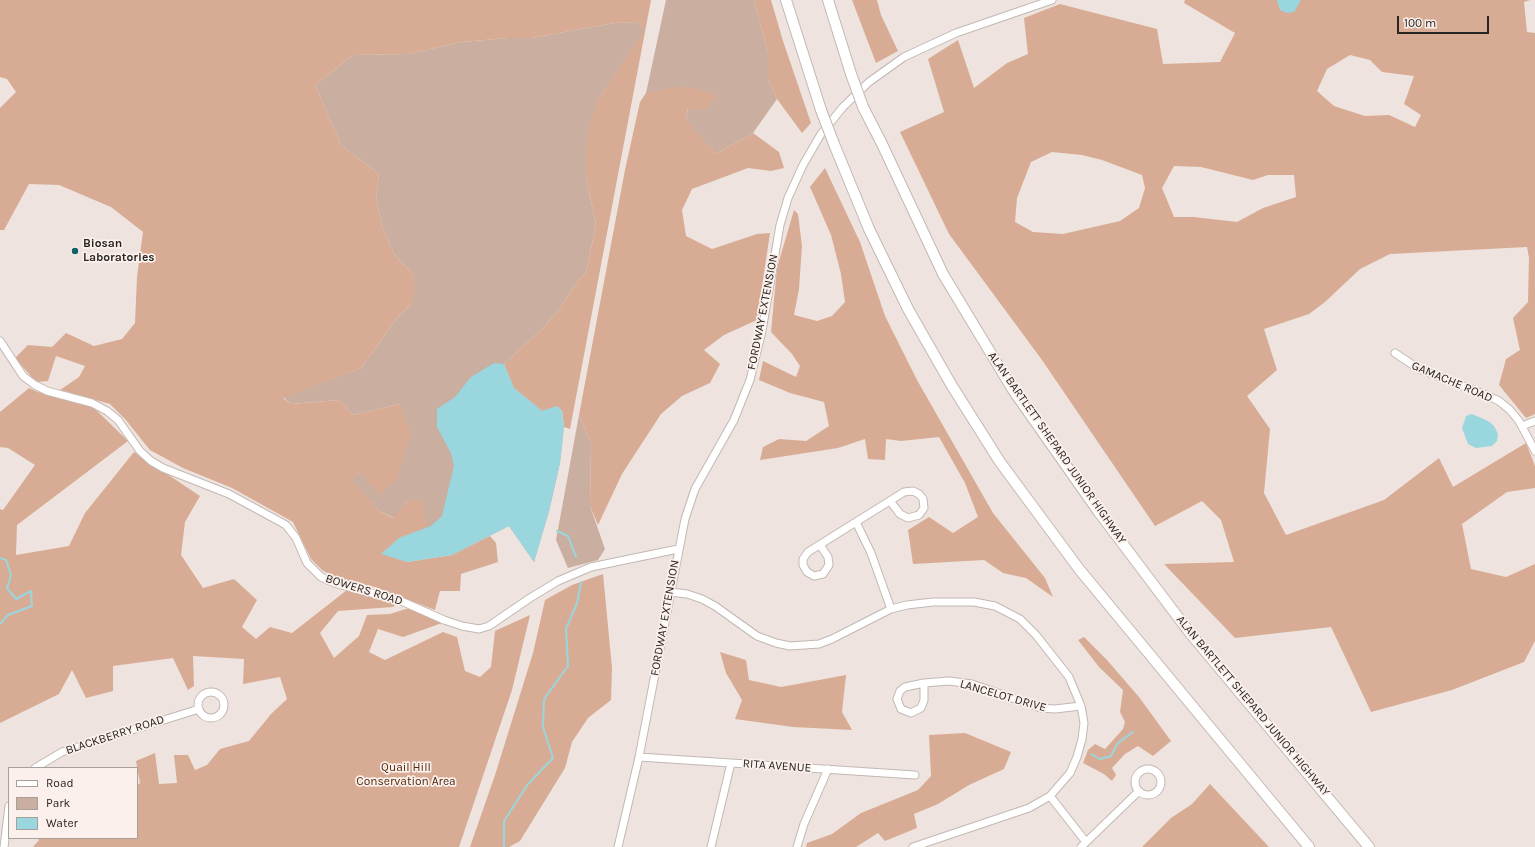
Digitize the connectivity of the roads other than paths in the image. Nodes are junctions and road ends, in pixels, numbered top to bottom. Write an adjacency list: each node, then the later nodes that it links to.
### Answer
1 (786, 0): 33 (highway, bridge)
2 (828, 0): 34 (highway, ALAN BARTLETT SHEPARD JUNIOR HIGHWAY, bridge)
3 (1052, 0): 12 (street, FORDWAY EXTENSION)
4 (0, 341): 12 (street, BOWERS ROAD)
5 (1395, 353): 7 (street, GAMACHE ROAD)
6 (1535, 420): 7 (street)
7 (1522, 426): 8 (street, GAMACHE ROAD)
8 (1535, 451)
9 (890, 501): 9 (street); 10 (street)
10 (856, 522): 11 (street); 14 (street)
11 (820, 545): 11 (street)
12 (678, 549): 13 (street, FORDWAY EXTENSION)
13 (670, 592): 14 (street); 18 (street, FORDWAY EXTENSION)
14 (891, 609): 16 (street)
15 (924, 683): 15 (street, LANCELOT DRIVE); 16 (street, LANCELOT DRIVE)
16 (1082, 706): 24 (street)
17 (199, 709): 20 (street, BLACKBERRY ROAD)
18 (639, 757): 19 (street, RITA AVENUE); 29 (street, FORDWAY EXTENSION)
19 (731, 763): 21 (street, RITA AVENUE); 30 (street)
20 (37, 767)
21 (828, 769): 22 (street, RITA AVENUE); 31 (street)
22 (915, 775)
23 (1139, 791): 26 (street)
24 (1050, 796): 26 (street); 27 (street)
25 (8, 814): 28 (street)
26 (1083, 844)
27 (928, 845): 32 (street)
28 (4, 847)
29 (618, 847)
30 (711, 847)
31 (797, 847)
32 (913, 847)
33 (1309, 847)
34 (1369, 847)

